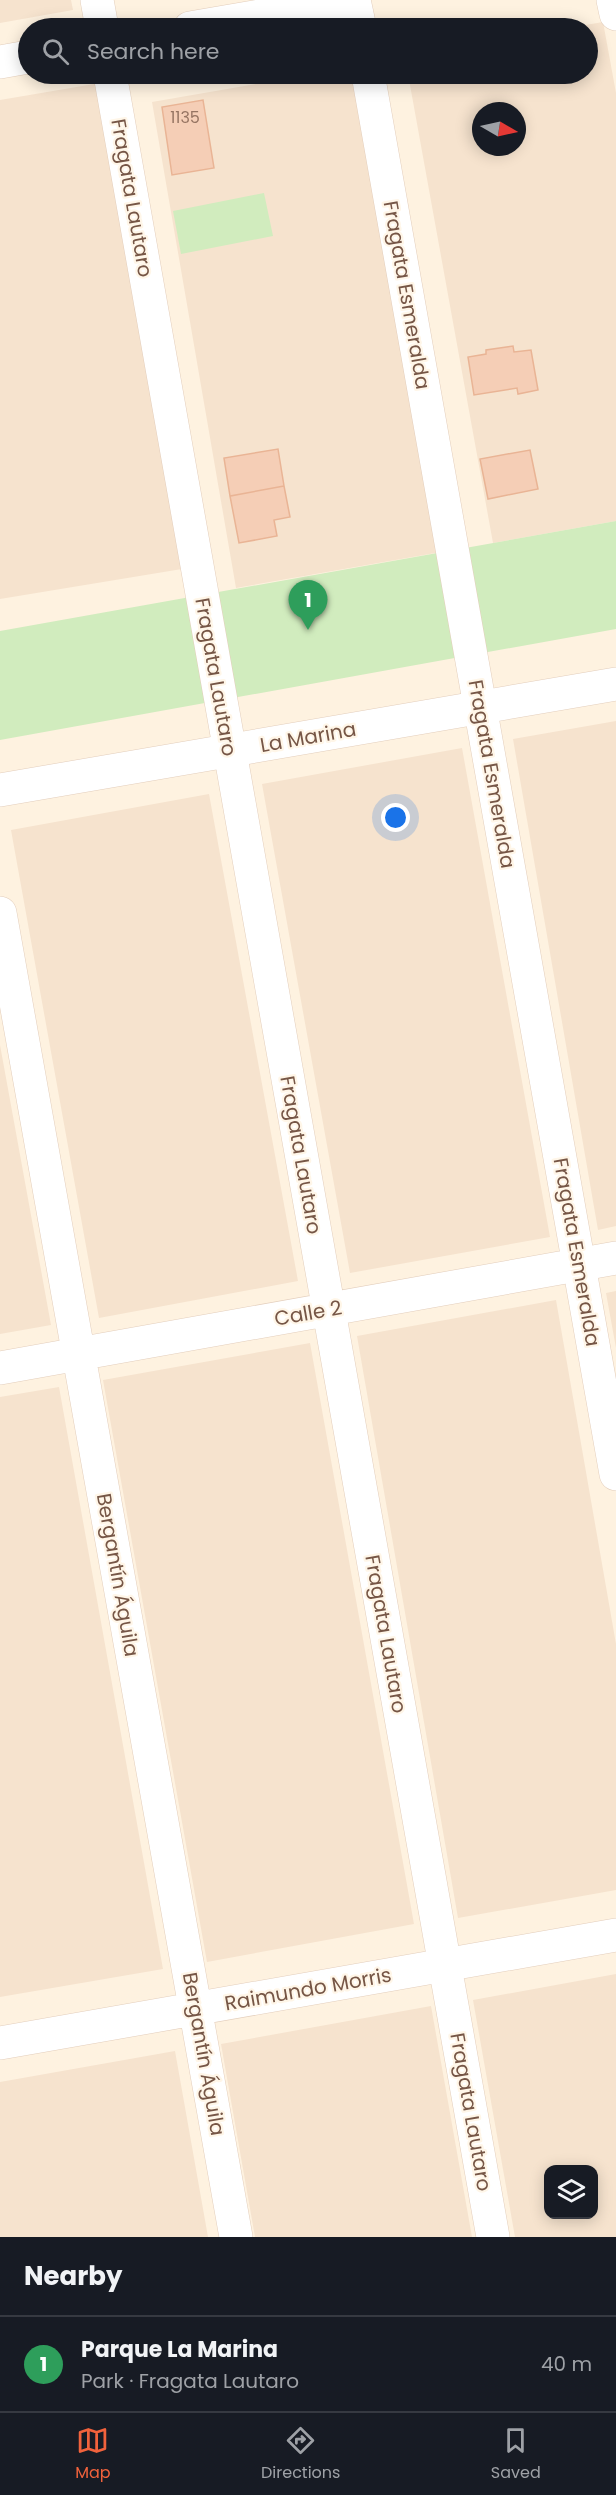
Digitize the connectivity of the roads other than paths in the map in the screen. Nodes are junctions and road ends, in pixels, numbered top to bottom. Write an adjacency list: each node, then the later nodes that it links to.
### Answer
1 (96, 0): 5 (street)
2 (354, 0): 6 (street); 7 (street)
3 (614, 0): 4 (street)
4 (616, 14)
5 (100, 18)
6 (249, 18)
7 (358, 18)
8 (18, 59): 9 (street)
9 (0, 62)
10 (112, 84): 14 (street, Fragata Lautaro)
11 (370, 84): 13 (street, Fragata Esmeralda)
12 (616, 684): 13 (street, La Marina)
13 (480, 708): 14 (street, La Marina); 18 (street, Fragata Esmeralda)
14 (229, 750): 15 (street, La Marina); 19 (street, Fragata Lautaro)
15 (0, 790)
16 (0, 913): 20 (street, Bergantín Águila)
17 (616, 1258): 18 (street, Calle 2)
18 (579, 1265): 19 (street, Calle 2); 22 (street, Fragata Esmeralda)
19 (329, 1309): 20 (street, Calle 2); 24 (street, Fragata Lautaro)
20 (79, 1354): 21 (street, Calle 2); 25 (street, Bergantín Águila)
21 (0, 1368)
22 (616, 1474)
23 (616, 1935): 24 (street, Raimundo Morris)
24 (445, 1964): 25 (street, Raimundo Morris); 28 (street, Fragata Lautaro)
25 (196, 2008): 26 (street, Raimundo Morris); 27 (street, Bergantín Águila)
26 (0, 2043)
27 (236, 2237)
28 (493, 2237)

